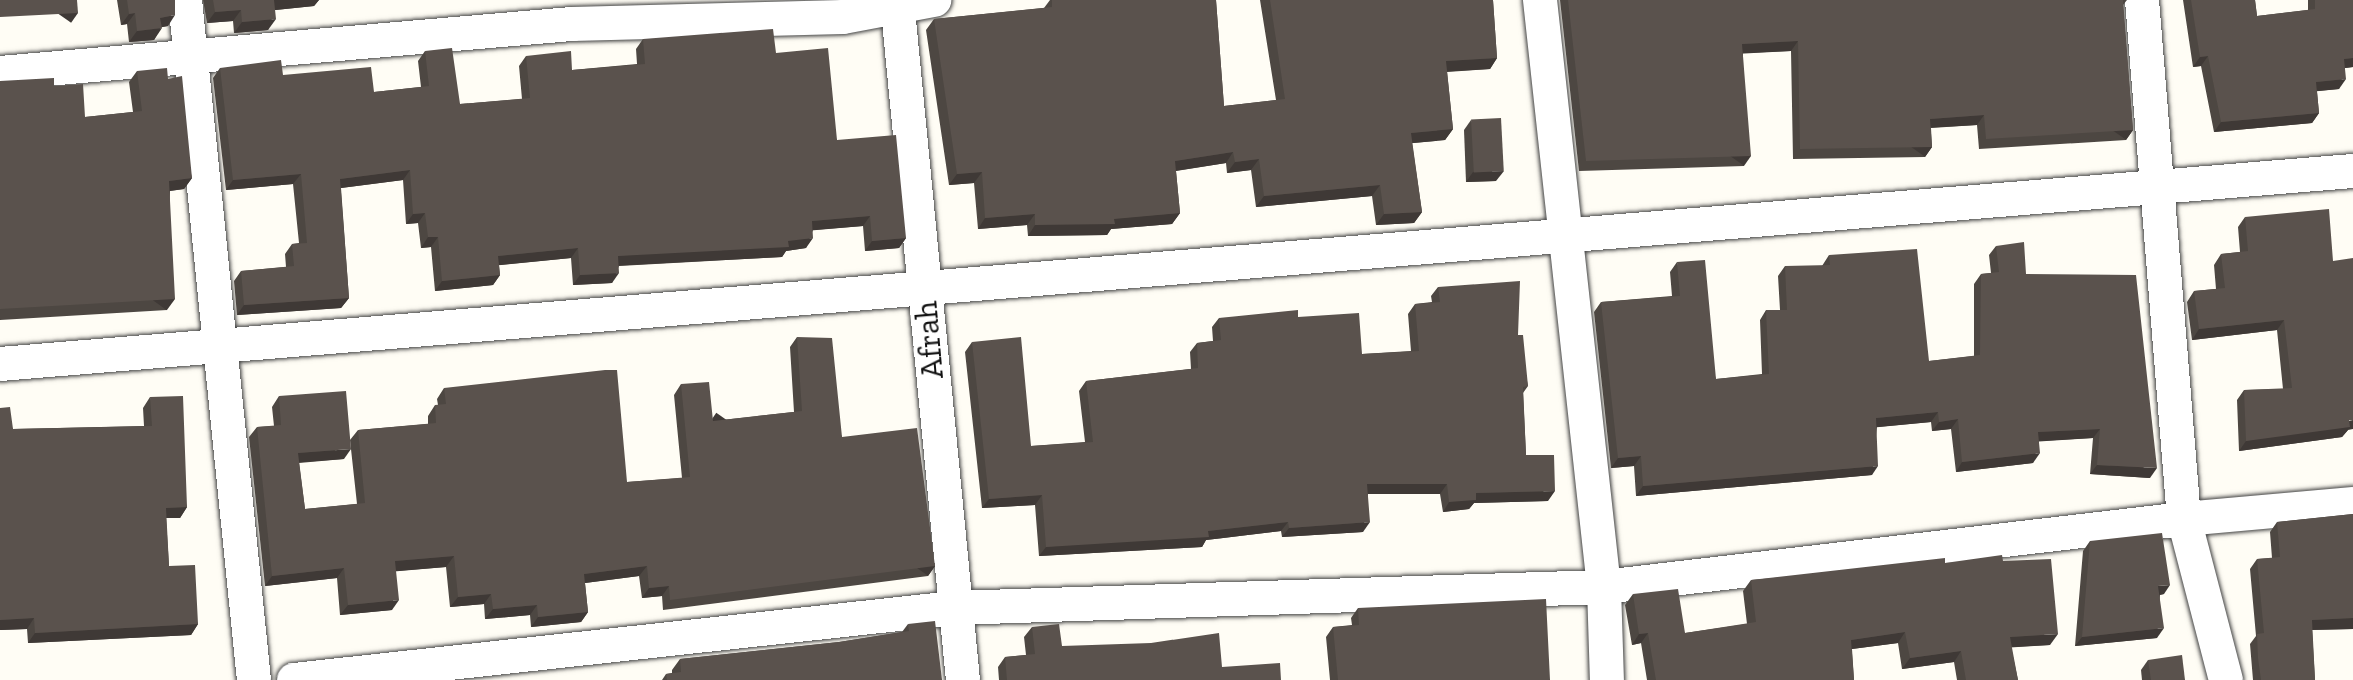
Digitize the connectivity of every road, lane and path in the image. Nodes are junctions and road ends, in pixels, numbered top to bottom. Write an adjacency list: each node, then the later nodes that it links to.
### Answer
1 (185, 0): 6 (street)
2 (934, 0): 5 (street)
3 (1540, 0): 10 (street)
4 (2142, 0): 9 (street)
5 (897, 5): 6 (street); 11 (street, Afrah)
6 (191, 57): 7 (street); 12 (street)
7 (0, 73)
8 (2353, 171): 9 (street)
9 (2153, 186): 10 (street); 15 (street)
10 (1569, 233): 11 (street); 16 (street)
11 (925, 291): 12 (street); 17 (street, Afrah)
12 (220, 347): 13 (street); 18 (street)
13 (0, 364)
14 (2353, 504): 15 (street)
15 (2184, 519): 16 (street); 22 (street)
16 (1604, 587): 17 (street); 21 (street)
17 (954, 608): 19 (street); 20 (street, Afrah)
18 (254, 680)
19 (294, 680)
20 (963, 680)
21 (1607, 680)
22 (2226, 680)

